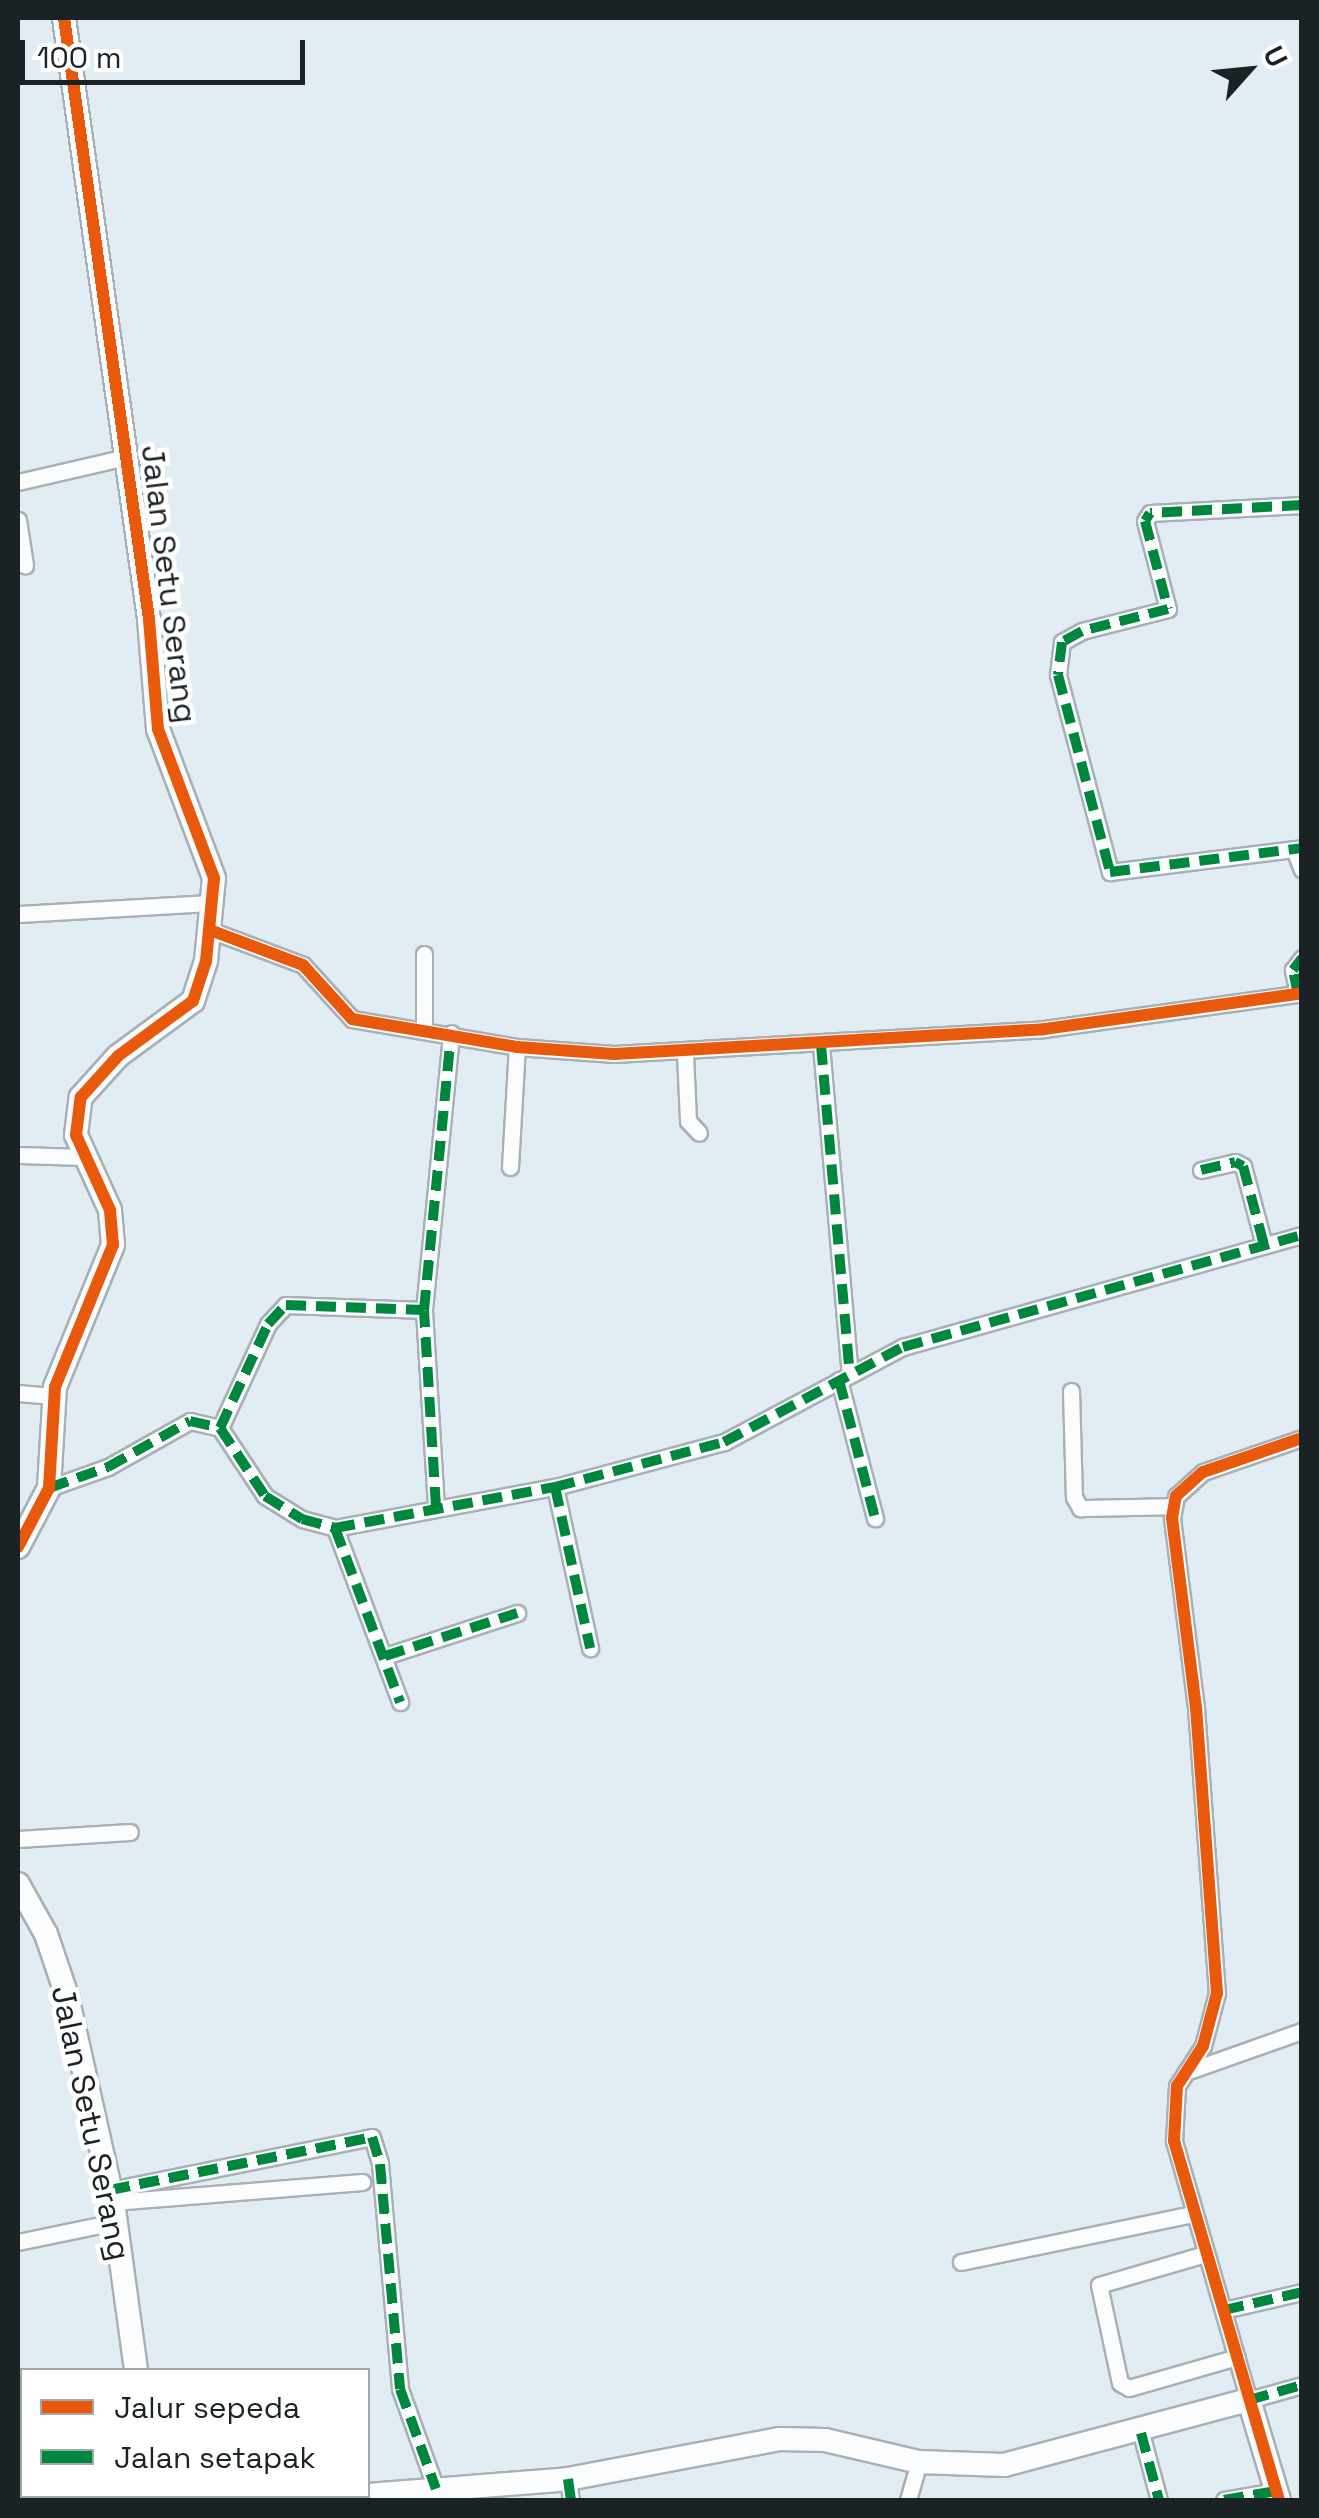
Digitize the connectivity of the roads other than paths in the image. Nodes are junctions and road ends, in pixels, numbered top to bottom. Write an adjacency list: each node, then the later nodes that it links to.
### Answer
1 (64, 18): 2 (street, Jalan Setu Serang)
2 (126, 458): 3 (street); 9 (street, Jalan Setu Serang)
3 (18, 482)
4 (1302, 505): 7 (street)
5 (18, 520): 6 (street)
6 (25, 566)
7 (1298, 849): 8 (street)
8 (1302, 870)
9 (211, 902): 10 (street); 11 (street, Jalan Setu Serang)
10 (18, 914)
11 (210, 930): 15 (street); 22 (street, Jalan Setu Serang)
12 (424, 954): 15 (street)
13 (1302, 958): 14 (street)
14 (1300, 993): 17 (street)
15 (424, 1028): 16 (street)
16 (451, 1033): 18 (street); 27 (street)
17 (821, 1045): 19 (street); 28 (street)
18 (517, 1047): 19 (street); 23 (street)
19 (685, 1054): 20 (street)
20 (699, 1133)
21 (18, 1154): 22 (street)
22 (85, 1157): 31 (street, Jalan Setu Serang)
23 (510, 1167)
24 (1202, 1170): 26 (street)
25 (1302, 1234): 26 (street)
26 (1264, 1246): 28 (street)
27 (424, 1310): 32 (street); 37 (street)
28 (844, 1377): 34 (street); 38 (street)
29 (1071, 1391): 36 (street)
30 (18, 1393): 31 (street)
31 (53, 1396): 35 (street, Jalan Setu Serang)
32 (220, 1428): 35 (street); 39 (street)
33 (1302, 1438): 36 (street)
34 (554, 1487): 37 (street); 42 (street)
35 (49, 1488): 40 (street, Jalan Setu Serang)
36 (1173, 1506): 49 (street)
37 (436, 1507): 39 (street)
38 (875, 1518)
39 (335, 1528): 43 (street)
40 (18, 1547)
41 (518, 1613): 43 (street)
42 (590, 1648)
43 (385, 1656): 44 (street)
44 (400, 1702)
45 (130, 1832): 46 (street)
46 (18, 1839)
47 (18, 1884): 51 (street, Jalan Setu Serang)
48 (1302, 2030): 49 (street)
49 (1186, 2072): 52 (street)
50 (362, 2182): 51 (street)
51 (113, 2204): 53 (street); 59 (street, Jalan Setu Serang); 64 (street)
52 (1193, 2214): 54 (street); 55 (street)
53 (18, 2242)
54 (1204, 2254): 57 (street); 58 (street)
55 (961, 2262)
56 (1302, 2292): 57 (street)
57 (1224, 2310): 58 (street)
58 (1237, 2357): 61 (street)
59 (136, 2368)
60 (1302, 2385): 61 (street)
61 (1249, 2400): 62 (street); 67 (street)
62 (1142, 2433): 63 (street); 69 (street)
63 (918, 2462): 65 (street); 68 (street)
64 (436, 2489): 65 (street); 66 (street)
65 (570, 2490)
66 (370, 2494)
67 (1277, 2496): 70 (street)
68 (908, 2500)
69 (1159, 2500)
70 (1224, 2500)

